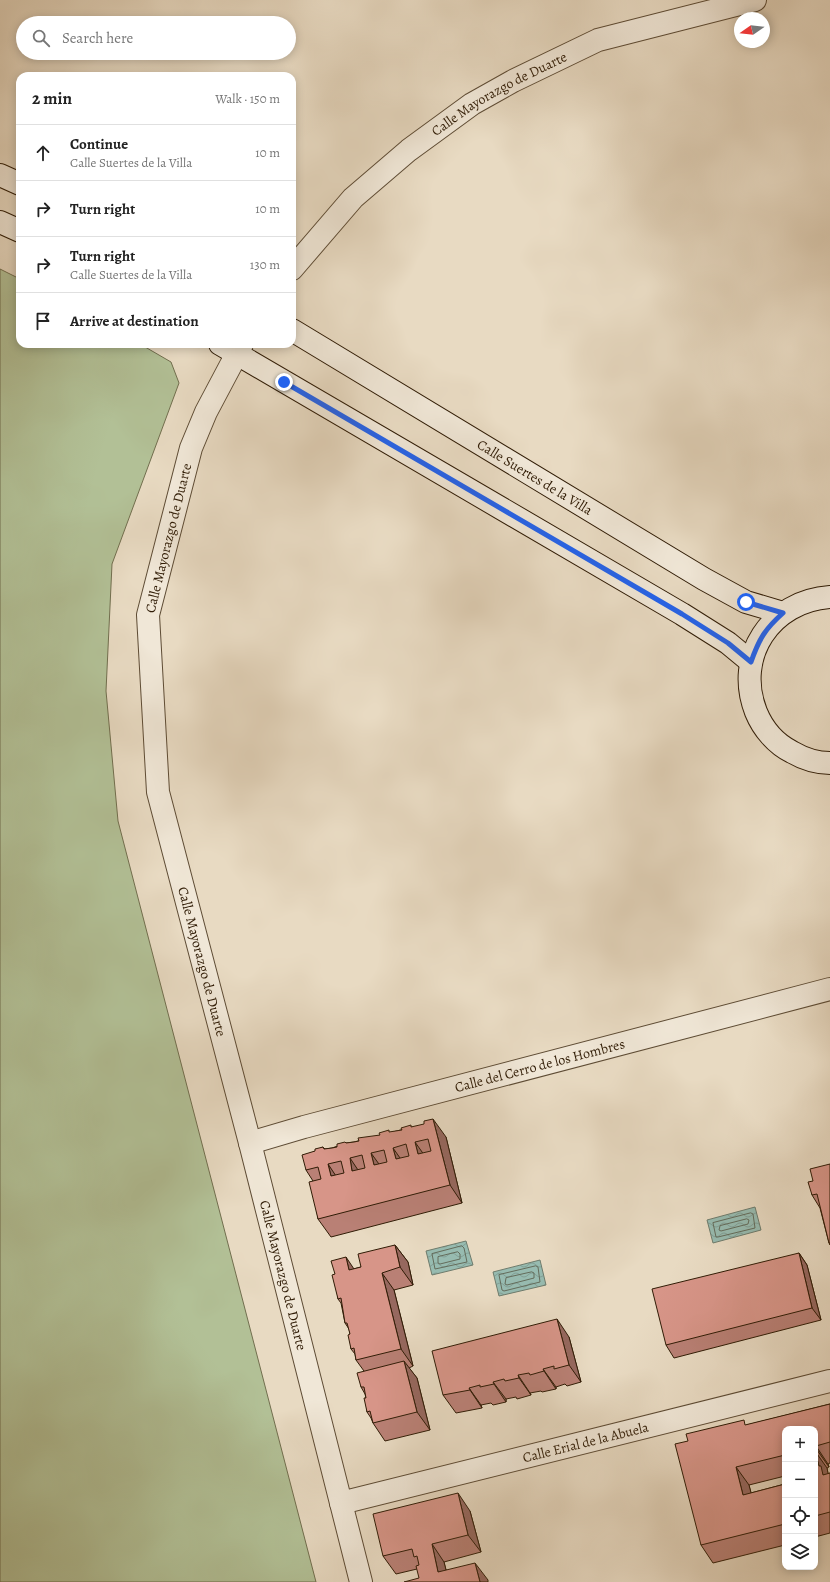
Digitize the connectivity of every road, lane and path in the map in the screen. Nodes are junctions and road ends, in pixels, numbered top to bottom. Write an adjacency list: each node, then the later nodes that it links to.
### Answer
1 (755, 0): 6 (street, Calle Mayorazgo de Duarte)
2 (0, 175): 3 (street)
3 (16, 182)
4 (0, 222): 5 (street)
5 (16, 229)
6 (296, 264)
7 (296, 332): 11 (street, Calle Suertes de la Villa)
8 (233, 348): 15 (street, Calle Mayorazgo de Duarte)
9 (235, 348): 12 (street)
10 (830, 597): 11 (street)
11 (783, 613): 12 (street)
12 (751, 662): 13 (street)
13 (827, 768)
14 (830, 989): 15 (street, Calle del Cerro de los Hombres)
15 (250, 1143): 17 (street, Calle Mayorazgo de Duarte)
16 (830, 1381): 17 (street, Calle Erial de la Abuela)
17 (341, 1503): 18 (street, Calle Mayorazgo de Duarte)
18 (361, 1582)

